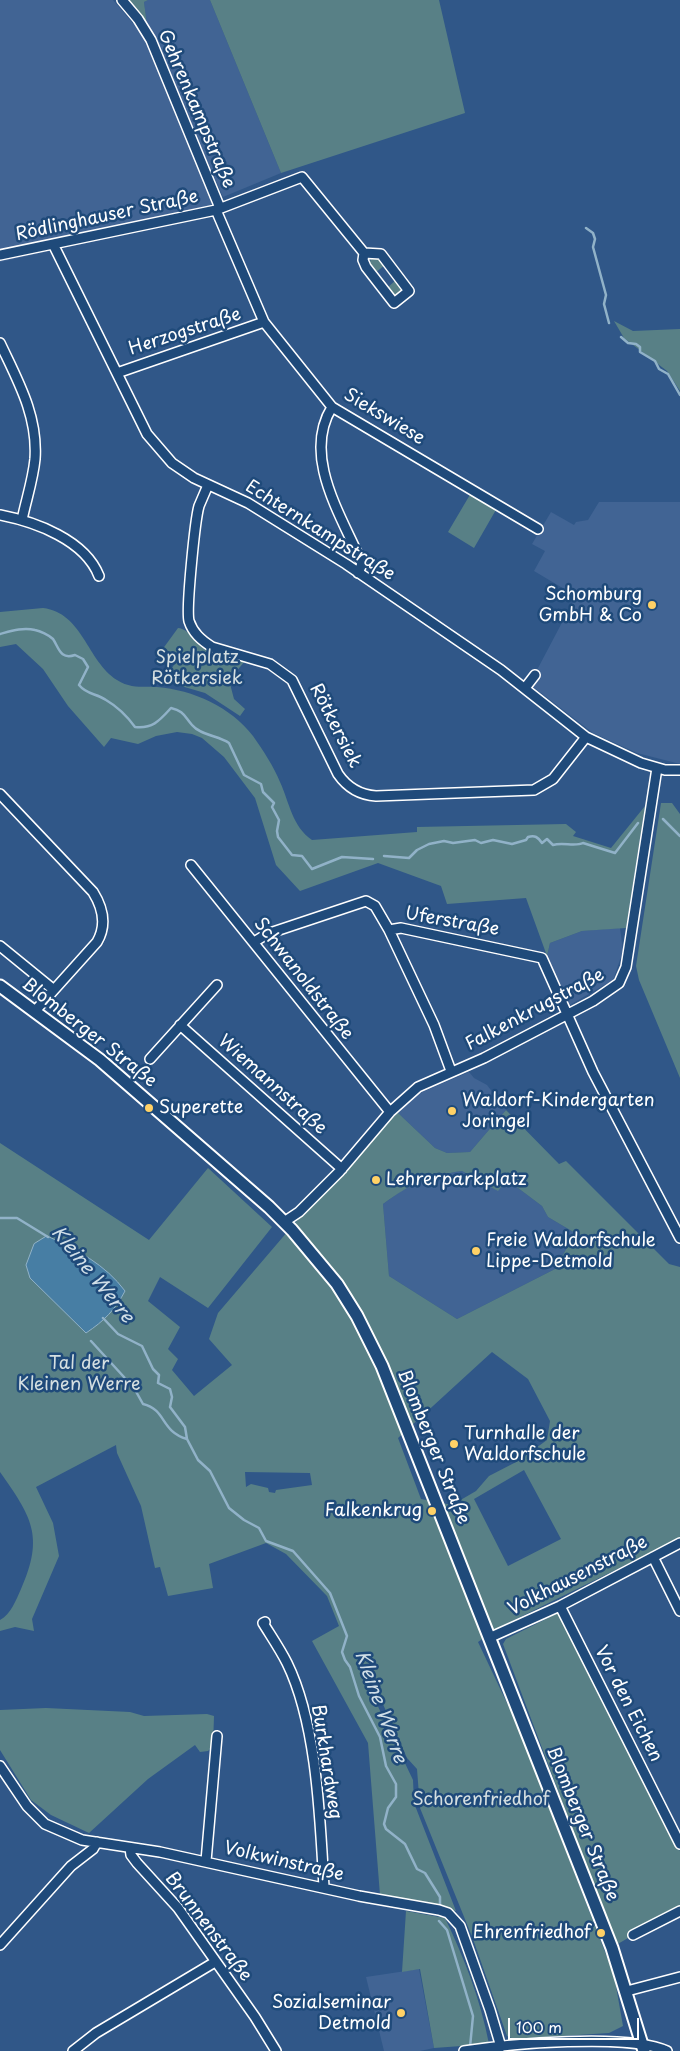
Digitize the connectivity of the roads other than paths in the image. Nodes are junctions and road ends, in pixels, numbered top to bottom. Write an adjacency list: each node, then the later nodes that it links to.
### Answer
1 (122, 0): 2 (street, Gehrenkampstraße)
2 (218, 209): 3 (street, Rödlinghauser Straße); 4 (street, Rödlinghauser Straße); 6 (street, Siekswiese)
3 (53, 244): 5 (street, Rödlinghauser Straße); 8 (street, Echternkampstraße)
4 (364, 253): 4 (street)
5 (0, 255)
6 (264, 322): 8 (street, Herzogstraße); 9 (street, Siekswiese)
7 (0, 343): 12 (street)
8 (117, 373): 10 (street, Echternkampstraße)
9 (332, 407): 13 (street, Siekswiese); 14 (street)
10 (208, 485): 14 (street, Echternkampstraße); 18 (street, Rötkersiek)
11 (0, 515): 12 (street)
12 (22, 520): 15 (street)
13 (538, 529)
14 (358, 572): 17 (street, Echternkampstraße)
15 (99, 576)
16 (535, 675): 17 (street)
17 (525, 688): 18 (street, Echternkampstraße)
18 (586, 737): 19 (street, Echternkampstraße)
19 (657, 768): 20 (street); 30 (street, Falkenkrugstraße)
20 (680, 770)
21 (0, 794): 28 (street)
22 (191, 865): 24 (street, Schwanoldstraße)
23 (389, 930): 24 (street, Uferstraße); 30 (street, Uferstraße); 33 (street)
24 (254, 942): 34 (street, Schwanoldstraße)
25 (0, 946): 28 (street)
26 (217, 985): 31 (street)
27 (0, 986): 29 (street, Blomberger Straße)
28 (54, 990): 29 (street)
29 (35, 1011): 36 (street, Blomberger Straße)
30 (566, 1016): 33 (street, Falkenkrugstraße); 37 (street)
31 (180, 1025): 32 (street); 35 (street, Wiemannstraße)
32 (150, 1059)
33 (452, 1071): 34 (street, Falkenkrugstraße)
34 (390, 1112): 35 (street, Falkenkrugstraße)
35 (342, 1169): 36 (street, Falkenkrugstraße)
36 (284, 1222): 43 (street, Blomberger Straße)
37 (680, 1238)
38 (680, 1543): 39 (street, Volkhausenstraße)
39 (653, 1557): 40 (street, Volkhausenstraße); 41 (street)
40 (560, 1606): 43 (street, Volkhausenstraße); 47 (street, Vor den Eichen)
41 (680, 1611)
42 (265, 1622): 50 (street, Burkhardweg)
43 (490, 1637): 56 (street, Blomberger Straße)
44 (217, 1736): 49 (street)
45 (0, 1766): 46 (street, Volkwinstraße)
46 (97, 1842): 48 (street, Volkwinstraße); 53 (street)
47 (680, 1844)
48 (130, 1848): 49 (street, Volkwinstraße); 54 (street, Brunnenstraße)
49 (206, 1861): 50 (street, Volkwinstraße)
50 (324, 1887): 57 (street, Volkwinstraße)
51 (680, 1912): 52 (street)
52 (633, 1935)
53 (0, 1945)
54 (215, 1962): 59 (street); 61 (street, Brunnenstraße)
55 (680, 1977): 56 (street)
56 (626, 1991): 58 (street, Blomberger Straße)
57 (500, 2046): 58 (street); 60 (street)
58 (643, 2048): 62 (street)
59 (76, 2050)
60 (469, 2050)
61 (276, 2051)
62 (667, 2051)

